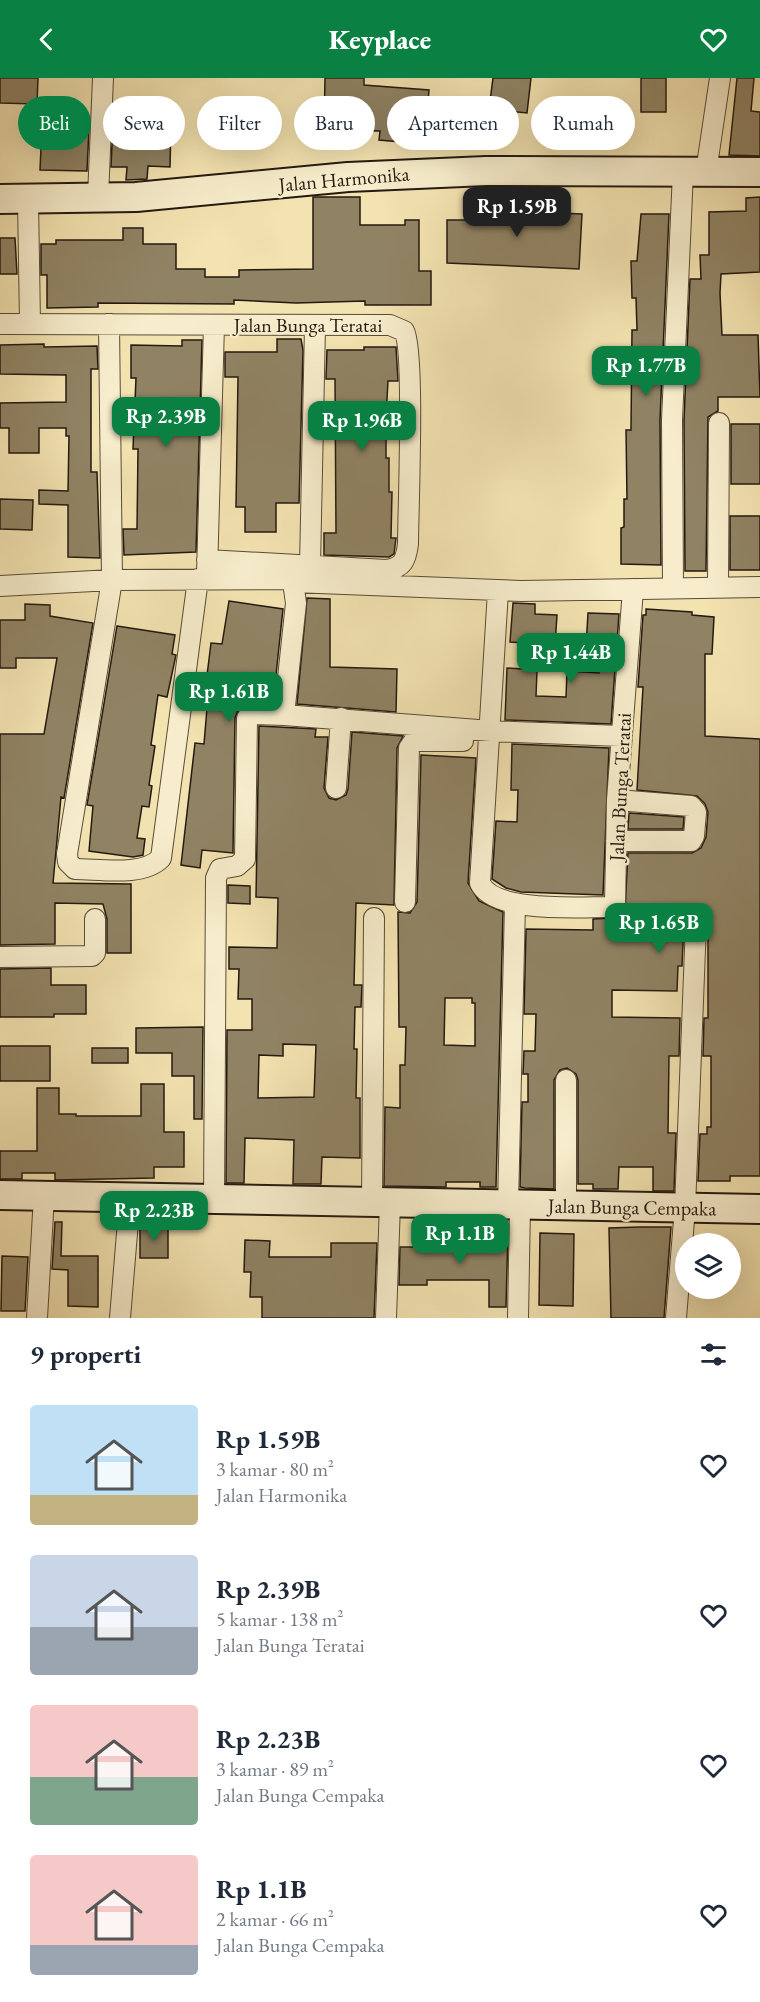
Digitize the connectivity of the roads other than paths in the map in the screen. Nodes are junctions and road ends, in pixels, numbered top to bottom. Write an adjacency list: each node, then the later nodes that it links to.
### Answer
1 (104, 78): 5 (street)
2 (720, 78): 3 (street)
3 (695, 172): 4 (street, Jalan Harmonika); 5 (street, Jalan Harmonika); 20 (street)
4 (760, 172)
5 (98, 197): 7 (street, Jalan Harmonika)
6 (0, 199): 7 (street, Jalan Harmonika)
7 (28, 199): 9 (street)
8 (0, 324): 9 (street, Jalan Bunga Teratai)
9 (30, 324): 10 (street, Jalan Bunga Teratai)
10 (109, 324): 11 (street, Jalan Bunga Teratai); 16 (street)
11 (214, 325): 12 (street, Jalan Bunga Teratai); 15 (street)
12 (315, 326): 14 (street); 14 (street, Jalan Bunga Teratai)
13 (719, 423): 19 (street)
14 (310, 566): 15 (street, Jalan Bunga Teratai)
15 (204, 573): 16 (street, Jalan Bunga Teratai); 16 (street); 17 (street)
16 (112, 580): 18 (street, Jalan Bunga Teratai)
17 (293, 582): 23 (street); 24 (street)
18 (0, 586)
19 (718, 586): 20 (street); 21 (street)
20 (673, 587): 22 (street)
21 (760, 587)
22 (633, 589): 23 (street); 27 (street, Jalan Bunga Teratai)
23 (498, 591): 26 (street)
24 (284, 715): 25 (street); 41 (street)
25 (341, 718): 26 (street); 28 (street)
26 (490, 736): 27 (street); 31 (street); 32 (street)
27 (621, 736): 29 (street, Jalan Bunga Teratai)
28 (336, 788)
29 (617, 800): 30 (street, Jalan Bunga Teratai); 30 (street)
30 (616, 841): 32 (street, Jalan Bunga Teratai)
31 (405, 902)
32 (515, 904): 44 (street)
33 (374, 918): 42 (street)
34 (95, 919): 36 (street)
35 (696, 923): 45 (street)
36 (0, 957)
37 (566, 1080): 43 (street)
38 (0, 1195): 39 (street, Jalan Bunga Cempaka)
39 (44, 1196): 40 (street, Jalan Bunga Cempaka); 47 (street)
40 (130, 1197): 41 (street, Jalan Bunga Cempaka); 48 (street)
41 (214, 1199): 42 (street, Jalan Bunga Cempaka)
42 (381, 1203): 44 (street, Jalan Bunga Cempaka); 49 (street)
43 (566, 1204): 44 (street, Jalan Bunga Cempaka); 45 (street, Jalan Bunga Cempaka)
44 (514, 1205): 50 (street)
45 (685, 1208): 46 (street, Jalan Bunga Cempaka); 51 (street)
46 (760, 1209)
47 (37, 1318)
48 (120, 1318)
49 (386, 1318)
50 (518, 1318)
51 (676, 1318)

